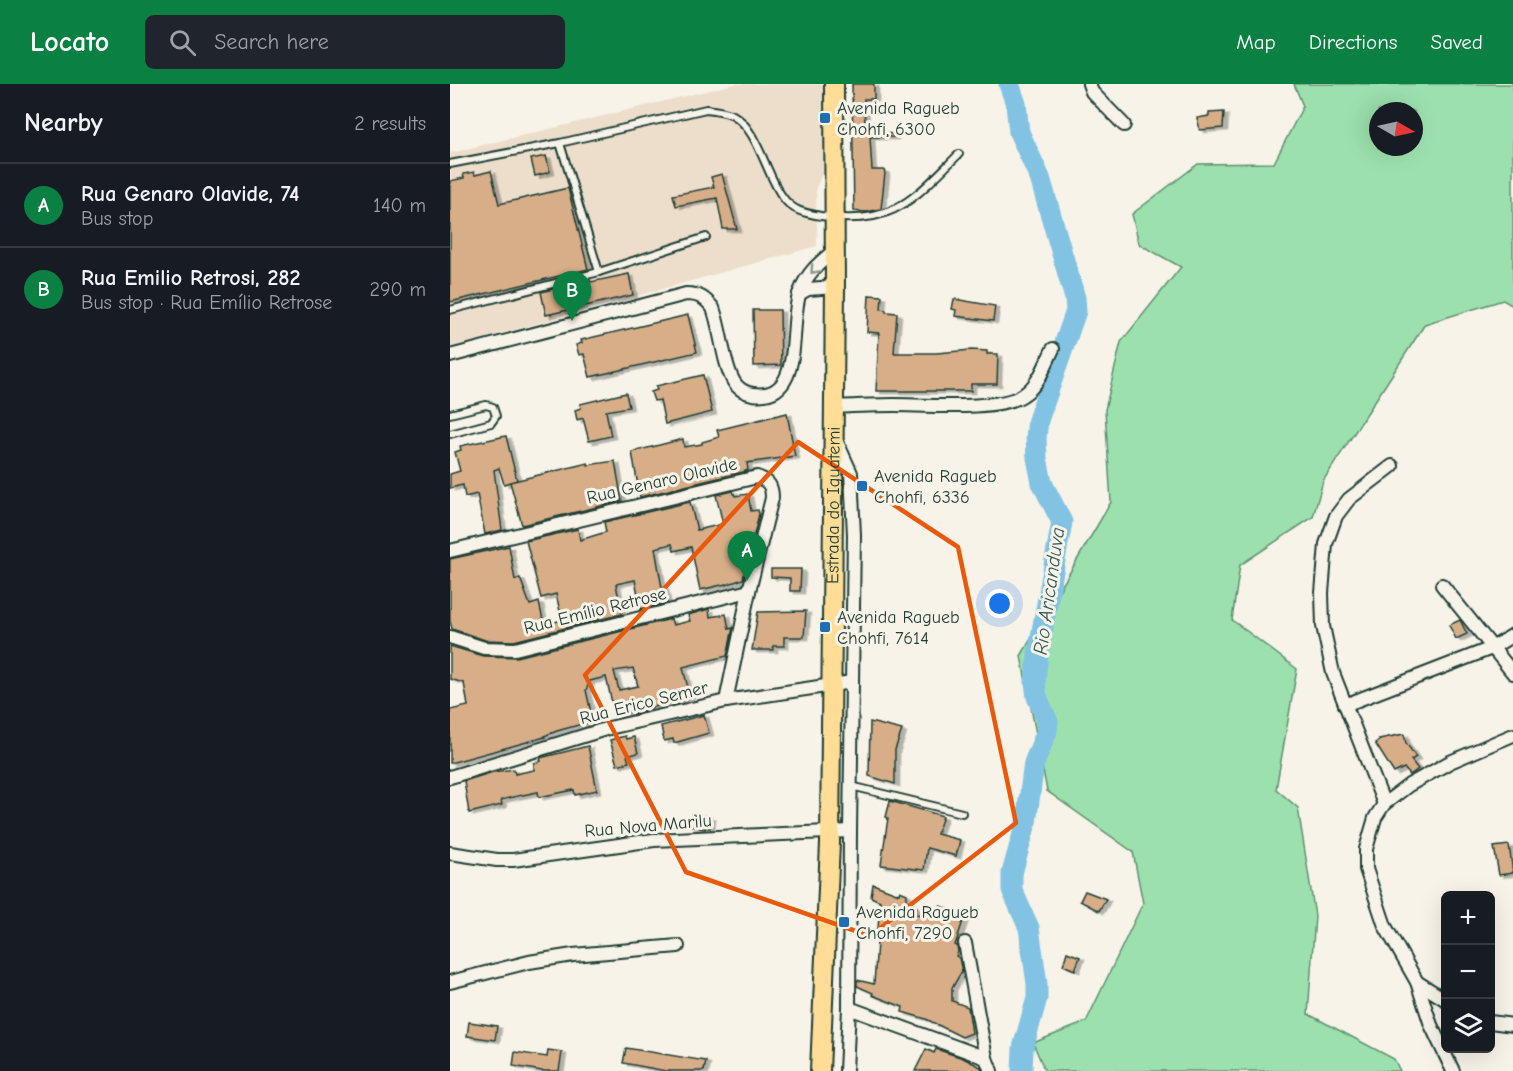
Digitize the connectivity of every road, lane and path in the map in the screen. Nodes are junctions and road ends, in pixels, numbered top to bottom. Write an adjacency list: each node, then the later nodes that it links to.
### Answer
1 (834, 84): 7 (main road, Estrada do Iguatemi)
2 (1089, 84): 3 (street)
3 (1124, 125)
4 (560, 144): 6 (lane); 7 (lane); 10 (lane)
5 (959, 154): 7 (lane)
6 (450, 164)
7 (834, 218): 9 (main road, Estrada do Iguatemi)
8 (706, 237): 10 (lane)
9 (834, 251): 11 (main road, Estrada do Iguatemi); 12 (street, one-way to 12)
10 (599, 272): 13 (lane)
11 (835, 287): 12 (street); 16 (main road, Estrada do Iguatemi)
12 (799, 294): 15 (street)
13 (450, 310)
14 (1053, 349): 16 (street)
15 (450, 356)
16 (834, 407): 19 (main road, Estrada do Iguatemi)
17 (450, 414): 18 (lane)
18 (450, 434)
19 (834, 435): 28 (street); 29 (main road, Estrada do Iguatemi)
20 (1392, 466): 31 (street)
21 (450, 551): 23 (street, Rua Genaro Olavide)
22 (1442, 585): 26 (street)
23 (749, 591): 25 (street, Rua Emílio Retrose); 30 (street, Rua Genaro Olavide)
24 (1513, 635): 26 (street)
25 (450, 637)
26 (1492, 648): 27 (street); 31 (street)
27 (1513, 673)
28 (852, 681): 29 (street, Rua Erico Semer); 34 (street)
29 (831, 685): 30 (street, Rua Erico Semer); 38 (main road, Estrada do Iguatemi)
30 (726, 701): 33 (street, Rua Erico Semer)
31 (1345, 705): 35 (street)
32 (1513, 735): 35 (street)
33 (450, 777)
34 (851, 786): 36 (lane); 37 (street)
35 (1384, 804): 43 (street)
36 (962, 813)
37 (850, 831): 38 (street, Rua Nova Marilu); 45 (street)
38 (830, 832): 39 (street, Rua Nova Marilu); 49 (main road, Estrada do Iguatemi)
39 (450, 854)
40 (965, 943): 48 (street)
41 (678, 946): 42 (street)
42 (450, 982)
43 (1417, 982): 44 (street); 52 (street)
44 (1444, 999)
45 (849, 1008): 48 (street); 50 (street)
46 (1495, 1023): 47 (street)
47 (1513, 1025)
48 (986, 1058): 51 (street)
49 (820, 1071)
50 (846, 1071)
51 (991, 1071)
52 (1454, 1071)

